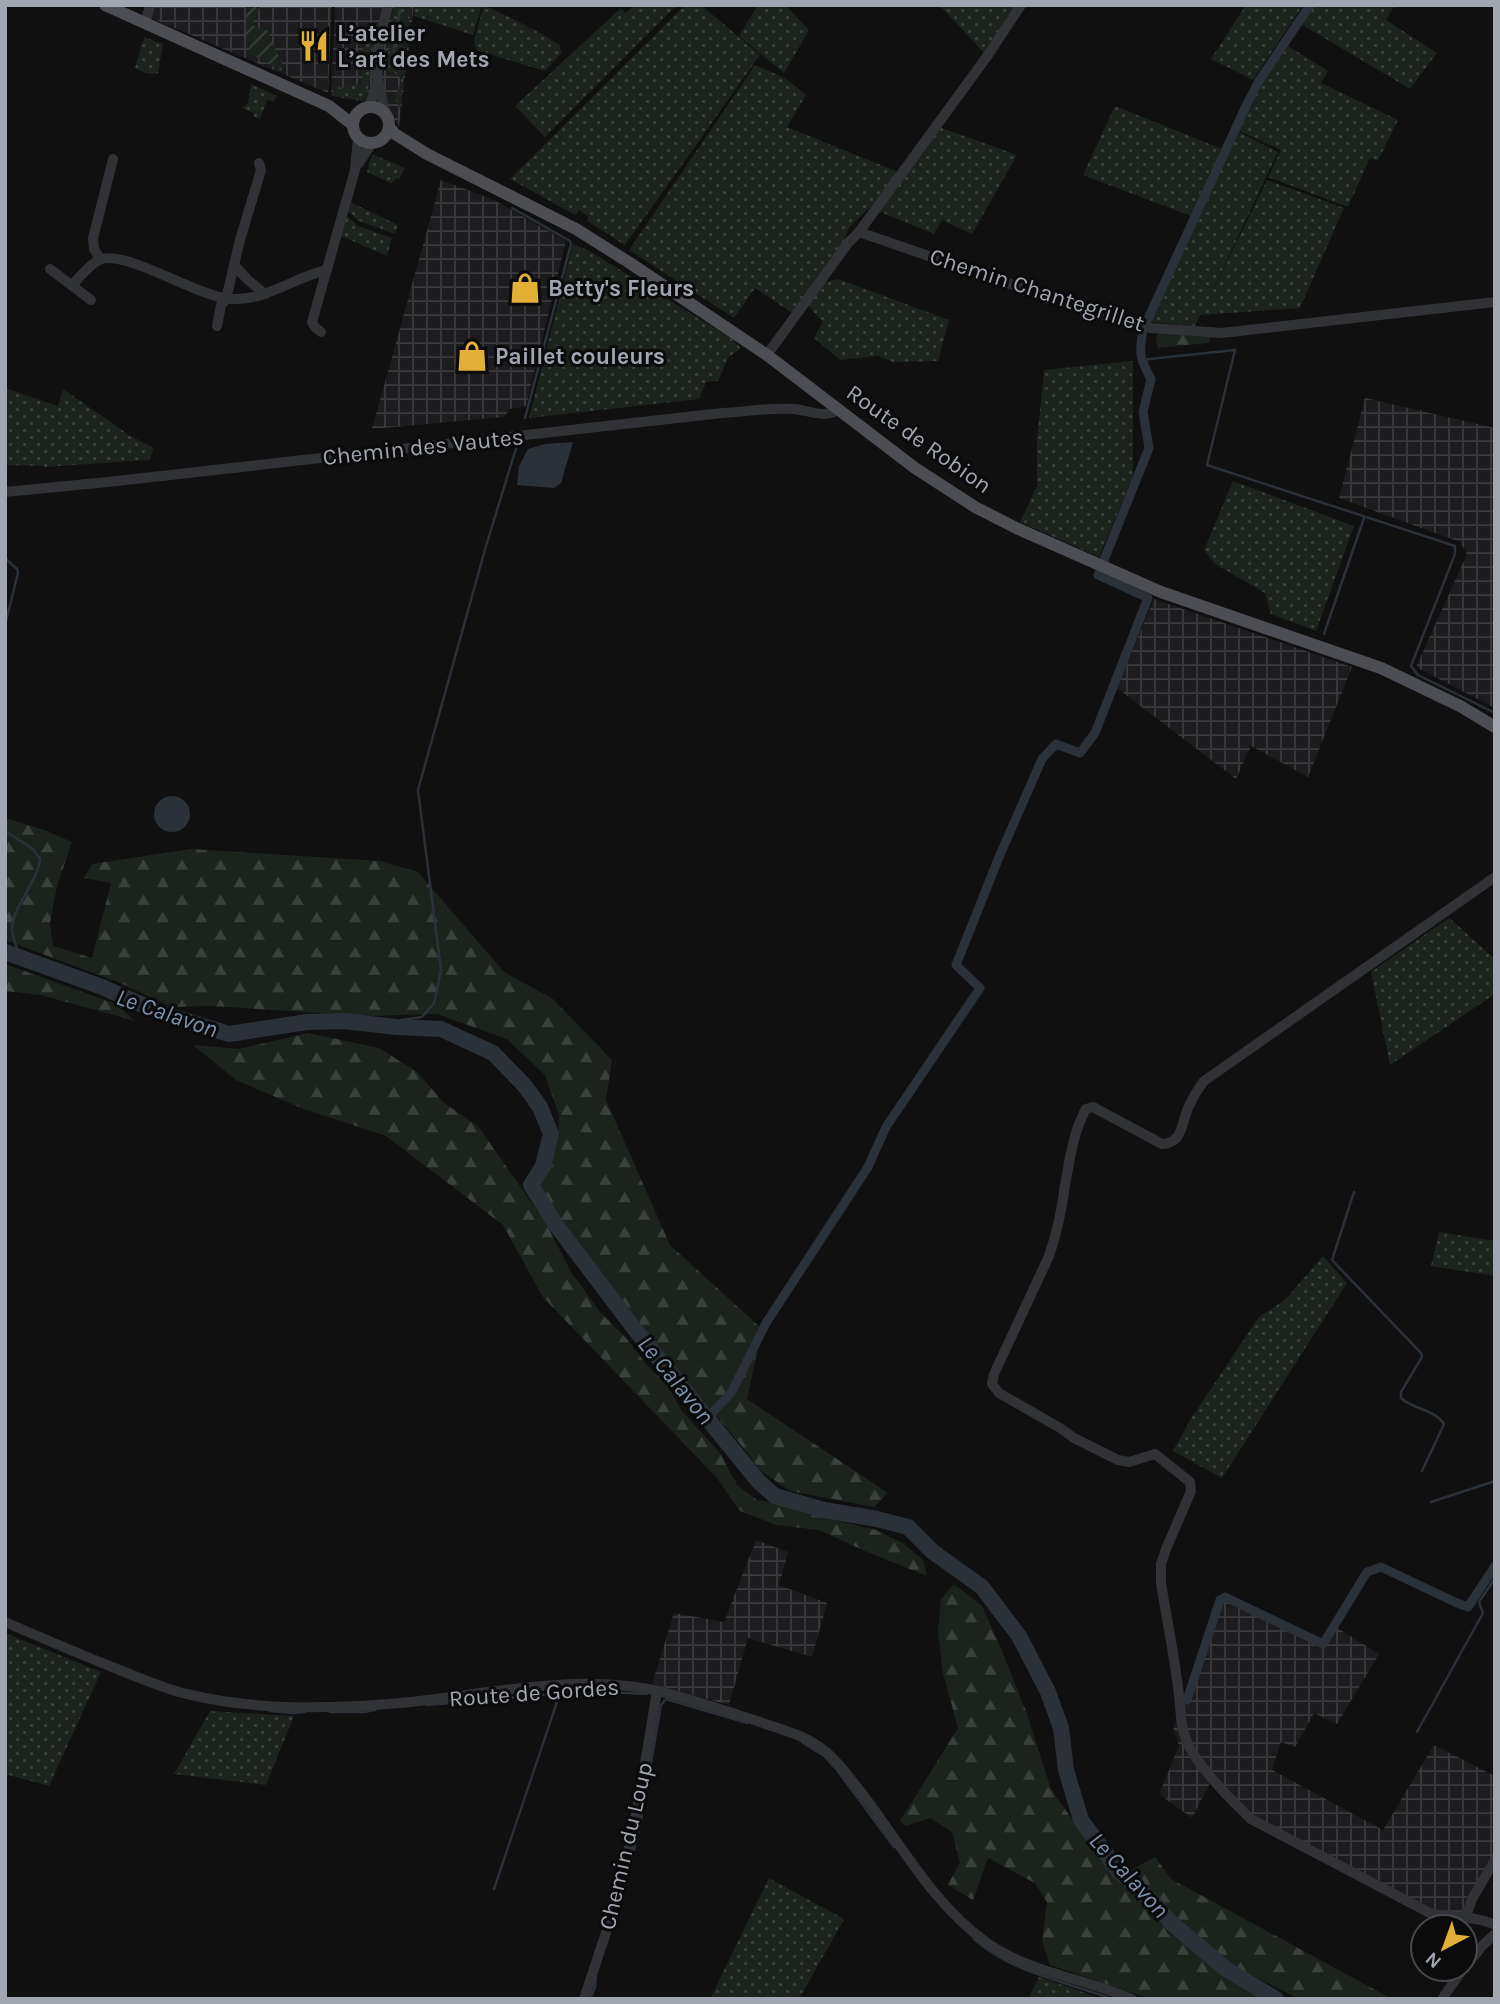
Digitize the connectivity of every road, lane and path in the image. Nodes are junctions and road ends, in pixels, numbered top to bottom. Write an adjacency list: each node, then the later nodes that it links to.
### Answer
1 (105, 5): 5 (main road)
2 (150, 5): 5 (street)
3 (388, 5): 6 (street)
4 (1021, 5): 18 (street)
5 (145, 24): 7 (main road)
6 (378, 80): 8 (street); 9 (street)
7 (329, 106): 8 (main road); 10 (main road)
8 (364, 109): 9 (main road); 10 (main road)
9 (385, 112): 11 (main road)
10 (353, 125): 12 (main road)
11 (390, 128): 13 (main road); 14 (main road, Route de Robion)
12 (358, 138): 13 (main road); 17 (street)
13 (376, 142): 14 (main road, Route de Robion); 17 (street)
14 (427, 154): 30 (main road, Route de Robion)
15 (113, 159): 19 (street)
16 (259, 163): 20 (street)
17 (355, 170): 22 (street)
18 (859, 232): 27 (street, Chemin Chantegrillet); 30 (street)
19 (100, 259): 23 (street); 25 (street)
20 (234, 265): 24 (street); 25 (street)
21 (50, 269): 23 (street)
22 (327, 270): 24 (street); 29 (street)
23 (72, 285): 26 (street)
24 (265, 294): 25 (street)
25 (226, 299): 28 (street)
26 (90, 300)
27 (1495, 302)
28 (217, 326)
29 (321, 332)
30 (767, 355): 31 (main road, Route de Robion)
31 (839, 410): 32 (street, Chemin des Vautes); 33 (main road, Route de Robion)
32 (5, 492)
33 (1495, 725)
34 (1495, 877): 38 (street)
35 (5, 1622): 36 (street, Route de Gordes)
36 (657, 1691): 43 (street, Chemin du Loup); 44 (street, Route de Gordes)
37 (1495, 1860): 39 (street)
38 (1430, 1913)
39 (1467, 1913)
40 (1495, 1934): 41 (street)
41 (1479, 1950)
42 (1453, 1983): 45 (street)
43 (584, 1999)
44 (1132, 1999)
45 (1442, 1999)

